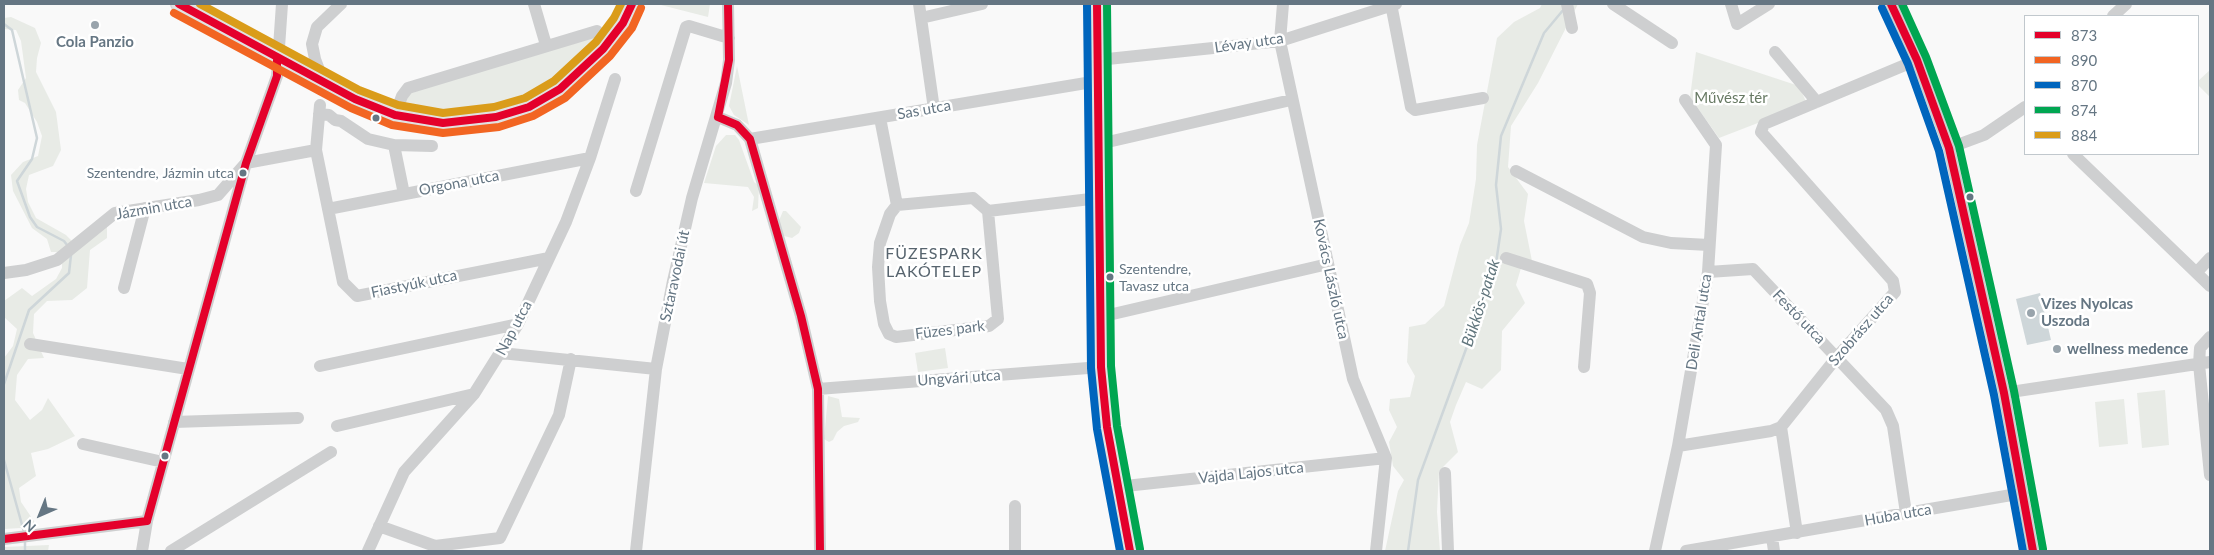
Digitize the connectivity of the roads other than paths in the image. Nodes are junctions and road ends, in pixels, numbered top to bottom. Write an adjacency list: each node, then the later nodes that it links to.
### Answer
1 (179, 4): 27 (main road)
2 (282, 4): 27 (street)
3 (341, 4): 32 (street)
4 (534, 4): 25 (street)
5 (632, 4): 39 (main road)
6 (728, 4): 22 (street, Sztaravodai út)
7 (919, 4): 19 (street)
8 (982, 4): 19 (street)
9 (1097, 4): 28 (main road)
10 (1283, 4): 23 (street, Kovács László utca)
11 (1393, 4): 23 (street, Lévay utca); 33 (street)
12 (1567, 4): 20 (street)
13 (1613, 4): 24 (street)
14 (1731, 4): 15 (street)
15 (1769, 4)
16 (1891, 4): 29 (street)
17 (2126, 4): 18 (street)
18 (2114, 15)
19 (921, 18): 37 (street)
20 (1572, 28)
21 (597, 31): 25 (street)
22 (729, 38): 40 (street, Sztaravodai út); 52 (street)
23 (1280, 41): 28 (street, Lévay utca); 34 (street, Kovács László utca)
24 (1672, 43)
25 (546, 45): 39 (street)
26 (1775, 52): 36 (street)
27 (277, 57): 32 (main road); 50 (street)
28 (1098, 60): 31 (main road)
29 (1918, 60): 36 (street); 46 (street)
30 (615, 79): 49 (street, Nap utca)
31 (1098, 81): 37 (street, Sas utca); 43 (main road)
32 (324, 83): 39 (main road)
33 (1483, 98)
34 (1291, 100): 43 (street); 63 (street, Kovács László utca)
35 (1685, 100): 59 (street, Deli Antal utca)
36 (1817, 102): 74 (street, Szobrász utca)
37 (934, 108): 41 (street, Sas utca)
38 (2024, 109): 46 (street)
39 (395, 115)
40 (718, 117): 42 (street); 81 (street, Sztaravodai út)
41 (880, 118): 42 (street, Sas utca); 55 (street)
42 (750, 139): 82 (street)
43 (1100, 144): 54 (main road)
44 (394, 145): 45 (street); 47 (street, Fiastyúk utca); 53 (street)
45 (432, 146)
46 (1949, 148): 84 (street)
47 (316, 150): 50 (street); 57 (street, Fiastyúk utca)
48 (2074, 155): 65 (street)
49 (590, 158): 53 (street, Orgona utca); 60 (street, Nap utca)
50 (246, 163): 56 (street, Jázmin utca); 80 (street)
51 (1516, 171): 59 (street)
52 (636, 191)
53 (404, 194): 57 (street, Orgona utca)
54 (1099, 198): 58 (street); 69 (main road)
55 (896, 205): 58 (street); 58 (street, Füzes park)
56 (145, 208): 66 (street, Jázmin utca); 68 (street)
57 (328, 209): 60 (street, Fiastyúk utca)
58 (988, 211)
59 (1709, 245): 64 (street, Deli Antal utca)
60 (550, 258): 70 (street, Nap utca)
61 (1506, 258): 78 (street)
62 (2210, 258): 65 (street)
63 (1328, 264): 69 (street); 92 (street, Kovács László utca)
64 (1708, 272): 74 (street, Festő utca); 90 (street, Deli Antal utca)
65 (2197, 272): 67 (street)
66 (4, 273)
67 (2210, 286)
68 (124, 288)
69 (1100, 317): 79 (main road)
70 (518, 324): 73 (street, Nap utca); 77 (street)
71 (2210, 338): 76 (street)
72 (30, 344): 80 (street)
73 (502, 353): 75 (street); 83 (street, Nap utca)
74 (1837, 357): 88 (street, Szobrász utca); 99 (street, Festő utca)
75 (571, 359): 81 (street); 101 (street)
76 (2205, 363): 84 (street); 95 (street)
77 (320, 366)
78 (1584, 366)
79 (1101, 367): 82 (street, Ungvári utca); 96 (main road)
80 (188, 369): 86 (street)
81 (656, 369): 108 (street, Sztaravodai út)
82 (818, 389): 109 (street)
83 (474, 394): 87 (street); 101 (street, Nap utca)
84 (2004, 394): 97 (street)
85 (298, 418): 86 (street)
86 (174, 422): 93 (street)
87 (337, 426)
88 (1781, 427): 90 (street); 102 (street)
89 (83, 444): 93 (street)
90 (1678, 446): 114 (street, Deli Antal utca)
91 (331, 452): 106 (street)
92 (1386, 458): 96 (street, Vajda Lajos utca); 112 (street, Kovács László utca)
93 (163, 462): 100 (street)
94 (1445, 473): 113 (street)
95 (2210, 475)
96 (1116, 487): 111 (main road)
97 (2023, 493): 99 (street, Huba utca); 117 (street)
98 (1015, 506): 110 (street)
99 (1906, 513): 102 (street, Huba utca)
100 (147, 521): 104 (street); 105 (street)
101 (379, 526): 107 (street, Nap utca)
102 (1797, 532): 103 (street, Huba utca)
103 (1772, 537): 115 (street, Huba utca); 116 (street)
104 (10, 538)
105 (142, 551)
106 (171, 551)
107 (368, 551)
108 (636, 551)
109 (820, 551)
110 (1015, 551)
111 (1130, 551)
112 (1376, 551)
113 (1448, 551)
114 (1655, 551)
115 (1686, 551)
116 (1774, 551)
117 (2033, 551)

